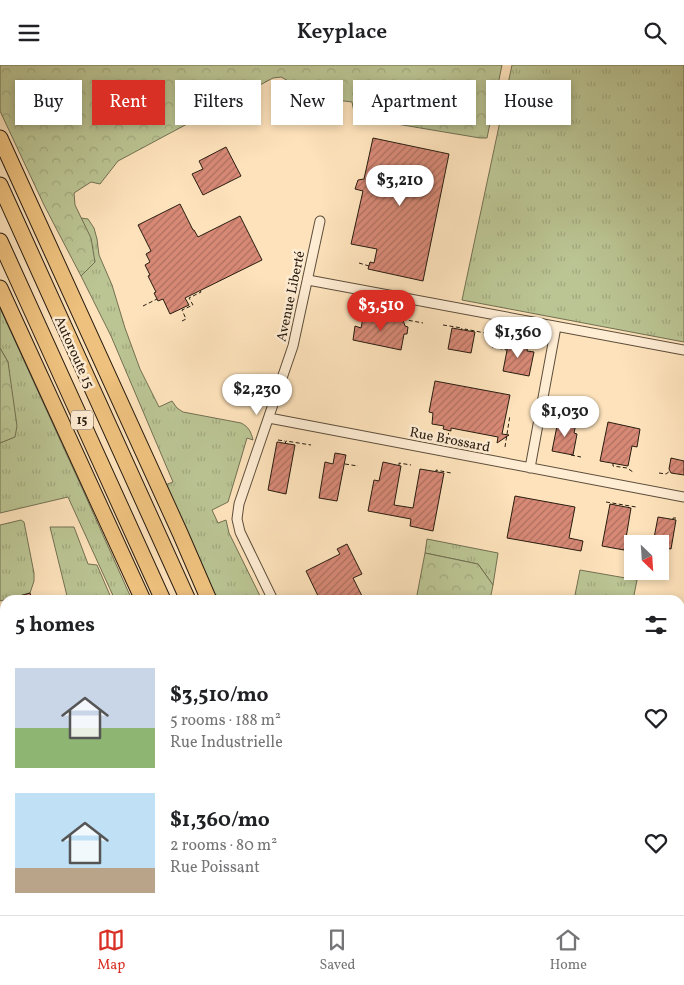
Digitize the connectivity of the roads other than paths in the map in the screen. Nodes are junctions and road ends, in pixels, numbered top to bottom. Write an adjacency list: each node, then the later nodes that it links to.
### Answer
1 (0, 138): 15 (highway)
2 (0, 185): 14 (highway, Autoroute 15 / 15)
3 (320, 221): 5 (street, Avenue Liberté)
4 (0, 241): 13 (highway, Autoroute 15 / 15)
5 (308, 280): 7 (street); 9 (street, Avenue Liberté)
6 (0, 288): 12 (highway)
7 (556, 327): 8 (street); 10 (street)
8 (684, 350)
9 (269, 418): 10 (street, Rue Brossard); 16 (street, Avenue Liberté)
10 (530, 468): 11 (street, Rue Brossard)
11 (684, 497)
12 (141, 595)
13 (161, 595)
14 (186, 595)
15 (207, 595)
16 (271, 595)

